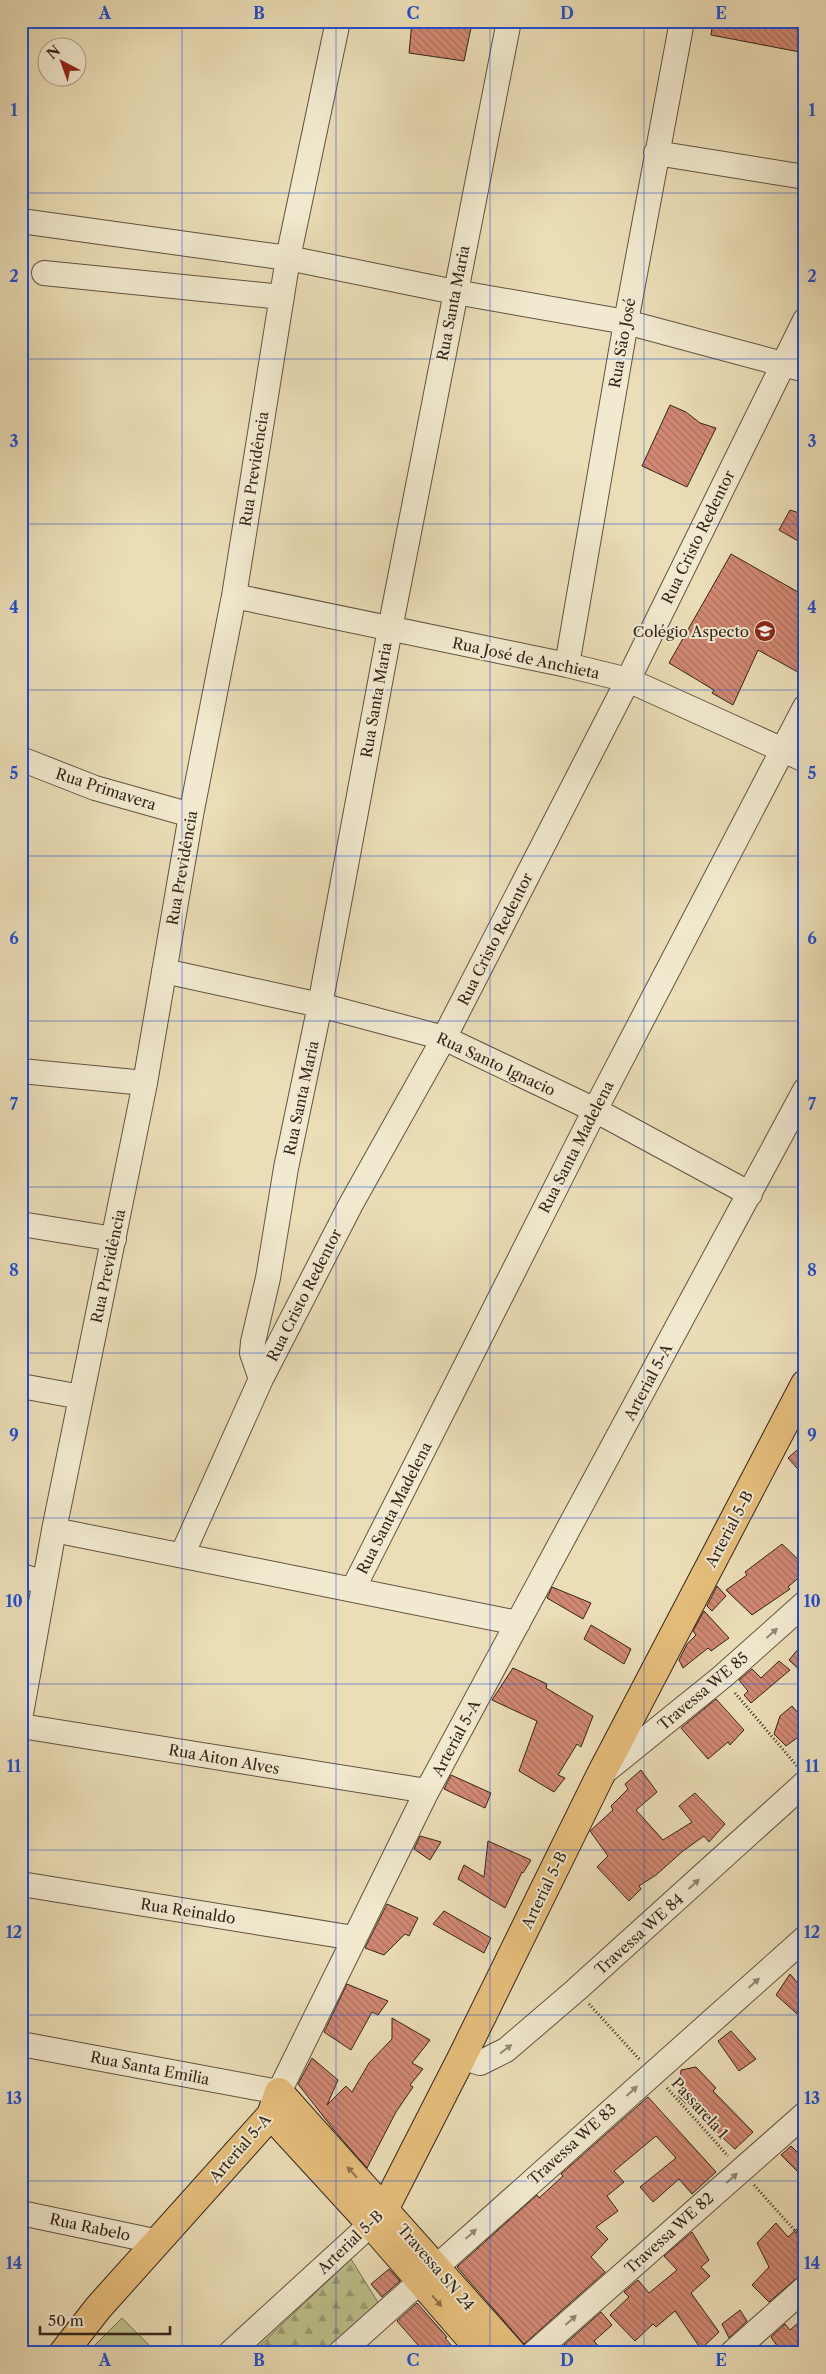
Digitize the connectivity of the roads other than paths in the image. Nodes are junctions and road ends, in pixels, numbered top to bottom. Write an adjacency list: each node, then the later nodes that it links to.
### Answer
1 (338, 21): 7 (street, Rua Previdência)
2 (509, 21): 9 (street, Rua Santa Maria)
3 (682, 21): 4 (street, Rua São José)
4 (656, 153): 5 (street); 12 (street, Rua São José)
5 (805, 177)
6 (21, 221): 7 (street)
7 (288, 258): 9 (street); 10 (street, Rua Previdência)
8 (44, 273): 10 (street)
9 (455, 292): 12 (street); 15 (street, Rua Santa Maria)
10 (282, 297): 14 (street, Rua Previdência)
11 (805, 320): 13 (street, Rua Cristo Redentor)
12 (626, 322): 13 (street); 16 (street, Rua São José)
13 (794, 367): 17 (street, Rua Cristo Redentor)
14 (234, 596): 15 (street, Rua José de Anchieta); 22 (street, Rua Previdência)
15 (390, 629): 16 (street, Rua José de Anchieta); 24 (street, Rua Santa Maria)
16 (567, 665): 17 (street, Rua José de Anchieta)
17 (628, 680): 19 (street, Rua José de Anchieta); 25 (street, Rua Cristo Redentor)
18 (805, 707): 19 (street, Rua Santa Madelena)
19 (783, 749): 21 (street, Rua José de Anchieta); 29 (street, Rua Santa Madelena)
20 (21, 760): 22 (street, Rua Primavera)
21 (805, 760)
22 (191, 815): 23 (street, Rua Previdência)
23 (164, 971): 24 (street, Rua Santo Ignacio); 27 (street, Rua Previdência)
24 (320, 1005): 25 (street, Rua Santo Ignacio); 33 (street, Rua Santa Maria)
25 (444, 1038): 29 (street, Rua Santo Ignacio); 33 (street, Rua Cristo Redentor)
26 (21, 1071): 27 (street)
27 (145, 1082): 32 (street, Rua Previdência)
28 (805, 1090): 30 (street, Arterial 5-A)
29 (595, 1110): 30 (street, Rua Santo Ignacio); 41 (street, Rua Santa Madelena)
30 (750, 1194): 43 (street, Arterial 5-A)
31 (21, 1224): 32 (street)
32 (114, 1238): 36 (street, Rua Previdência)
33 (261, 1379): 38 (street, Rua Cristo Redentor)
34 (805, 1384): 46 (main road, Arterial 5-B)
35 (21, 1386): 36 (street)
36 (81, 1397): 37 (street, Rua Previdência)
37 (54, 1530): 38 (street); 40 (street, Rua Previdência)
38 (182, 1554): 41 (street)
39 (21, 1576): 40 (street)
40 (44, 1582): 44 (street, Rua Previdência)
41 (353, 1589): 43 (street)
42 (805, 1603): 46 (street, Travessa WE 85, one-way to 42)
43 (518, 1623): 48 (street, Arterial 5-A)
44 (21, 1714)
45 (21, 1726): 48 (street, Rua Aiton Alves)
46 (600, 1776): 53 (main road, Arterial 5-B)
47 (802, 1776): 53 (street, Travessa WE 84, one-way to 47)
48 (427, 1791): 50 (street, Arterial 5-A)
49 (21, 1884): 50 (street, Rua Reinaldo)
50 (354, 1938): 54 (street, Arterial 5-A)
51 (805, 1938): 59 (street, Travessa WE 83, one-way to 51)
52 (21, 2044): 54 (street, Rua Santa Emilia)
53 (462, 2057): 57 (main road, Arterial 5-B)
54 (275, 2104): 57 (main road, Travessa SN 24); 58 (main road, Arterial 5-A)
55 (805, 2114): 66 (street, Travessa WE 82, one-way to 55)
56 (21, 2213): 58 (street, Rua Rabelo)
57 (378, 2216): 59 (main road, Travessa SN 24); 62 (street, Arterial 5-B)
58 (159, 2242): 61 (main road, Arterial 5-A)
59 (427, 2274): 63 (street, Travessa WE 83); 64 (main road, Travessa SN 24, one-way to 64); 65 (main road, Travessa SN 24)
60 (805, 2288): 67 (street)
61 (63, 2353)
62 (230, 2353)
63 (340, 2353)
64 (482, 2353)
65 (512, 2353)
66 (534, 2353)
67 (732, 2353)

